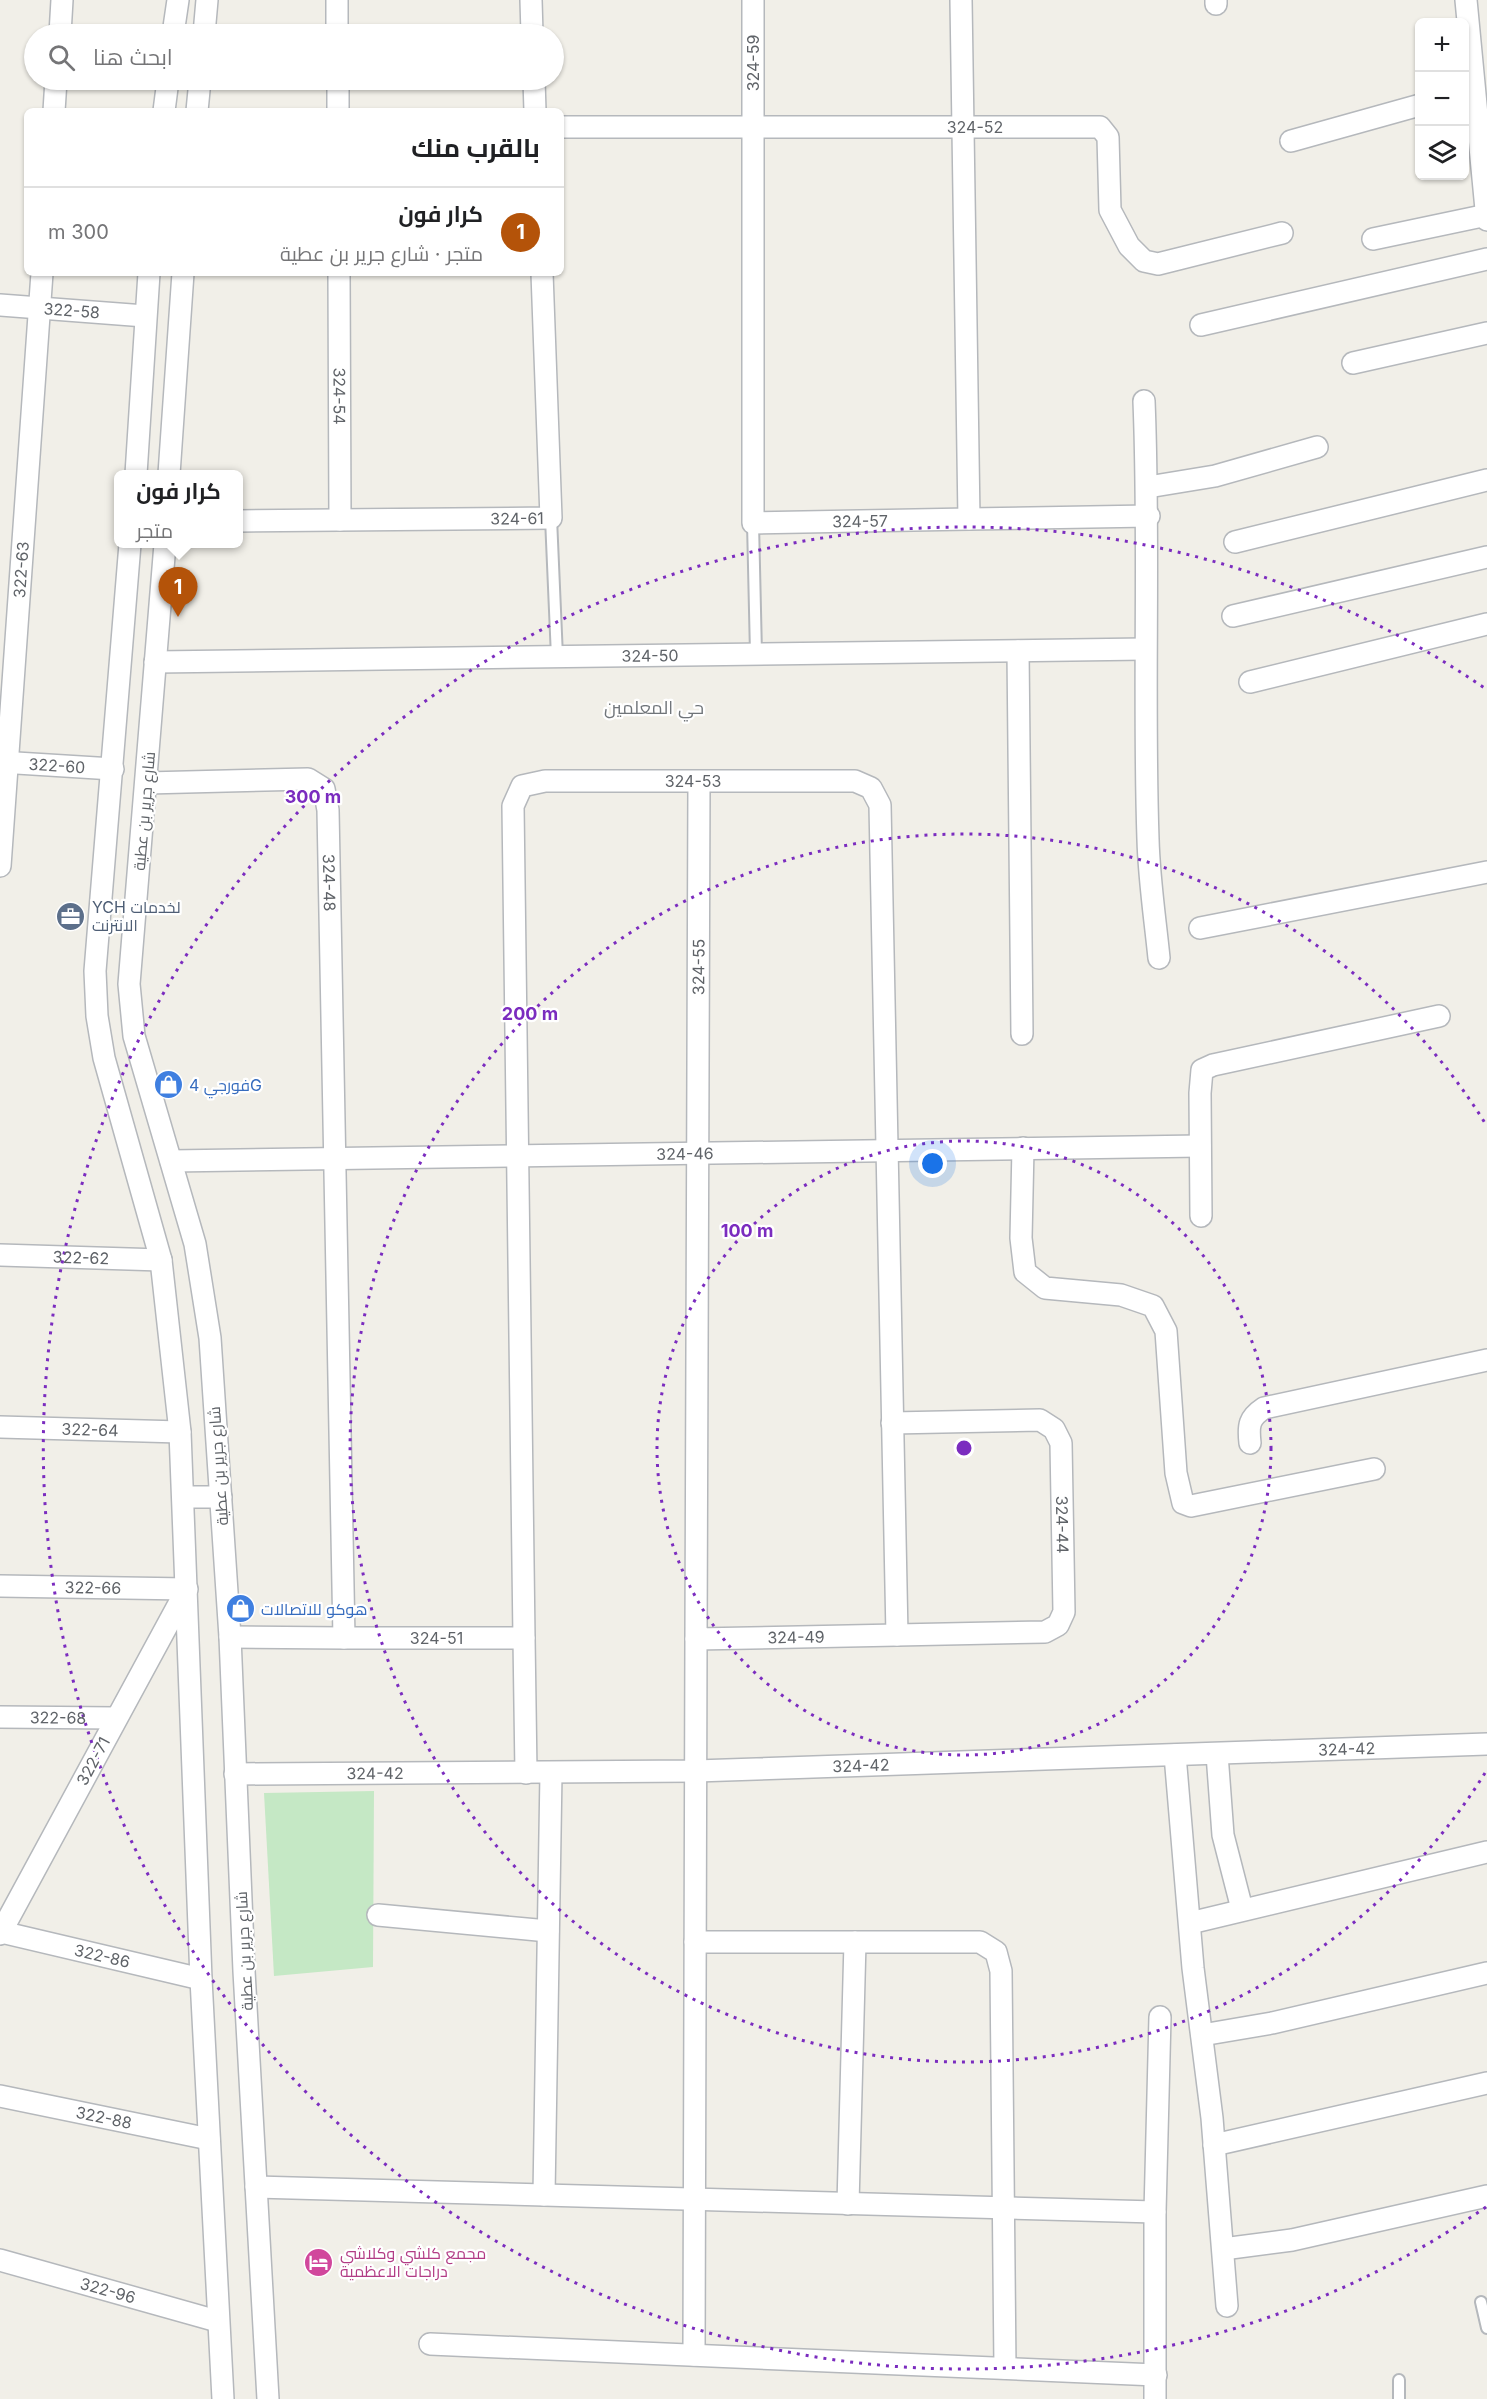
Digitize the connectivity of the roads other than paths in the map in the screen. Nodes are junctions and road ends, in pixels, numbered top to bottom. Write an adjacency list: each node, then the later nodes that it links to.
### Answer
1 (62, 0): 9 (street)
2 (178, 0): 10 (street)
3 (207, 0): 11 (street)
4 (337, 0): 12 (street)
5 (531, 0): 13 (street)
6 (753, 0): 26 (street, 324-59)
7 (961, 0): 27 (street)
8 (1466, 0): 19 (street)
9 (61, 24)
10 (174, 24)
11 (205, 24)
12 (337, 24)
13 (532, 24)
14 (55, 90): 21 (street)
15 (167, 90): 22 (street)
16 (199, 90): 23 (street)
17 (338, 90): 24 (street)
18 (535, 90): 25 (street)
19 (1470, 91): 30 (street)
20 (1415, 106): 29 (street)
21 (54, 108)
22 (164, 108)
23 (197, 108)
24 (338, 108)
25 (536, 108)
26 (753, 126): 27 (street, 324-52); 28 (street, 324-52); 58 (street)
27 (963, 126): 31 (street, 324-52); 55 (street)
28 (564, 127)
29 (1291, 141)
30 (1486, 212): 32 (street)
31 (1282, 233)
32 (1373, 239)
33 (1487, 259): 42 (street)
34 (42, 276): 40 (street, 322-63)
35 (149, 276): 41 (street)
36 (183, 276): 45 (street)
37 (339, 276): 56 (street, 324-54)
38 (542, 276): 54 (street, 324-61)
39 (0, 305): 40 (street, 322-58)
40 (40, 308): 41 (street, 322-58); 71 (street, 322-63)
41 (145, 316): 46 (street)
42 (1201, 325)
43 (1487, 333): 44 (street)
44 (1353, 363)
45 (174, 391): 46 (street); 50 (street)
46 (141, 394): 49 (street)
47 (1144, 401): 52 (street)
48 (1317, 447): 52 (street)
49 (136, 470)
50 (169, 470)
51 (1487, 480): 59 (street)
52 (1148, 487): 53 (street)
53 (1149, 516): 55 (street, 324-57); 65 (street)
54 (551, 518): 56 (street, 324-61); 68 (lane)
55 (969, 519): 58 (street, 324-57)
56 (340, 520): 57 (street, 324-61)
57 (243, 521)
58 (753, 523): 67 (lane)
59 (1235, 542)
60 (130, 548): 72 (street)
61 (165, 548): 69 (street, شارع جرير بن عطية)
62 (1487, 556): 63 (street)
63 (1233, 616)
64 (1487, 624): 70 (street)
65 (1145, 649): 66 (street, 324-50); 80 (street)
66 (1018, 651): 67 (street, 324-50); 82 (street)
67 (756, 654): 68 (street, 324-50)
68 (557, 657): 69 (street, 324-50)
69 (155, 662): 74 (street, شارع جرير بن عطية)
70 (1250, 682)
71 (4, 762): 72 (street, 322-60); 75 (street, 322-63)
72 (113, 770): 77 (street)
73 (699, 781): 85 (street, 324-53); 86 (street, 324-55); 87 (street, 324-53)
74 (147, 783): 78 (street, شارع جرير بن عطية); 88 (street, 324-48)
75 (0, 866)
76 (1487, 872): 79 (street)
77 (99, 920): 78 (street); 92 (street)
78 (133, 923): 89 (street, شارع جرير بن عطية)
79 (1200, 928)
80 (1159, 958)
81 (1438, 1016): 83 (street)
82 (1022, 1035)
83 (1200, 1146): 84 (street, 324-46); 90 (street)
84 (1023, 1148): 85 (street, 324-46); 98 (street)
85 (889, 1150): 86 (street, 324-46); 94 (street)
86 (698, 1153): 87 (street, 324-46); 107 (street)
87 (517, 1156): 88 (street, 324-46); 106 (street)
88 (337, 1158): 89 (street, 324-46); 105 (street)
89 (171, 1161): 100 (street, شارع جرير بن عطية)
90 (1201, 1216)
91 (0, 1255): 92 (street, 322-62)
92 (161, 1260): 96 (street)
93 (1487, 1360): 97 (street)
94 (892, 1423): 103 (street); 103 (street, 324-44)
95 (0, 1427): 96 (street, 322-64)
96 (180, 1432): 99 (street)
97 (1250, 1443)
98 (1374, 1468)
99 (183, 1497): 100 (street); 102 (street)
100 (220, 1497): 104 (street, شارع جرير بن عطية)
101 (0, 1586): 102 (street, 322-66)
102 (187, 1588): 109 (street, 322-71); 126 (street)
103 (897, 1635): 107 (street, 324-49)
104 (230, 1637): 105 (street, 324-51); 116 (street, شارع جرير بن عطية)
105 (344, 1638): 106 (street, 324-51)
106 (524, 1638): 114 (street)
107 (696, 1639): 113 (street)
108 (0, 1717): 109 (street, 322-68)
109 (116, 1718): 122 (street, 322-71)
110 (1487, 1744): 111 (street, 324-42)
111 (1217, 1754): 112 (street, 324-42); 118 (street)
112 (1175, 1755): 113 (street, 324-42); 120 (street)
113 (696, 1771): 115 (street, 324-42); 123 (street)
114 (526, 1773): 115 (street, 324-42); 116 (street, 324-42)
115 (551, 1773): 121 (street)
116 (235, 1774): 133 (street, شارع جرير بن عطية)
117 (1487, 1852): 118 (street)
118 (1242, 1909): 120 (street)
119 (378, 1915): 121 (street)
120 (1190, 1923): 128 (street)
121 (548, 1931): 134 (street)
122 (1, 1933): 126 (street, 322-86)
123 (695, 1942): 124 (street); 136 (street)
124 (855, 1942): 137 (street); 138 (street)
125 (1487, 1973): 128 (street)
126 (201, 1979): 131 (street)
127 (1160, 2017): 139 (street)
128 (1202, 2035): 132 (street)
129 (1487, 2083): 132 (street)
130 (0, 2096): 131 (street, 322-88)
131 (209, 2139): 144 (street)
132 (1214, 2145): 140 (street)
133 (256, 2187): 134 (street); 152 (street, شارع جرير بن عطية)
134 (544, 2195): 136 (street)
135 (1487, 2196): 140 (street)
136 (695, 2199): 137 (street); 147 (street)
137 (848, 2204): 138 (street)
138 (1004, 2208): 139 (street); 148 (street)
139 (1155, 2212): 149 (street)
140 (1223, 2249): 143 (street)
141 (0, 2260): 144 (street, 322-96)
142 (1481, 2302): 145 (lane)
143 (1227, 2306)
144 (217, 2321): 151 (street)
145 (1487, 2328)
146 (430, 2344): 147 (street)
147 (694, 2355): 148 (street)
148 (1005, 2368): 149 (street)
149 (1156, 2375): 153 (street)
150 (1399, 2380): 154 (lane)
151 (223, 2399)
152 (268, 2399)
153 (1155, 2399)
154 (1399, 2399)

